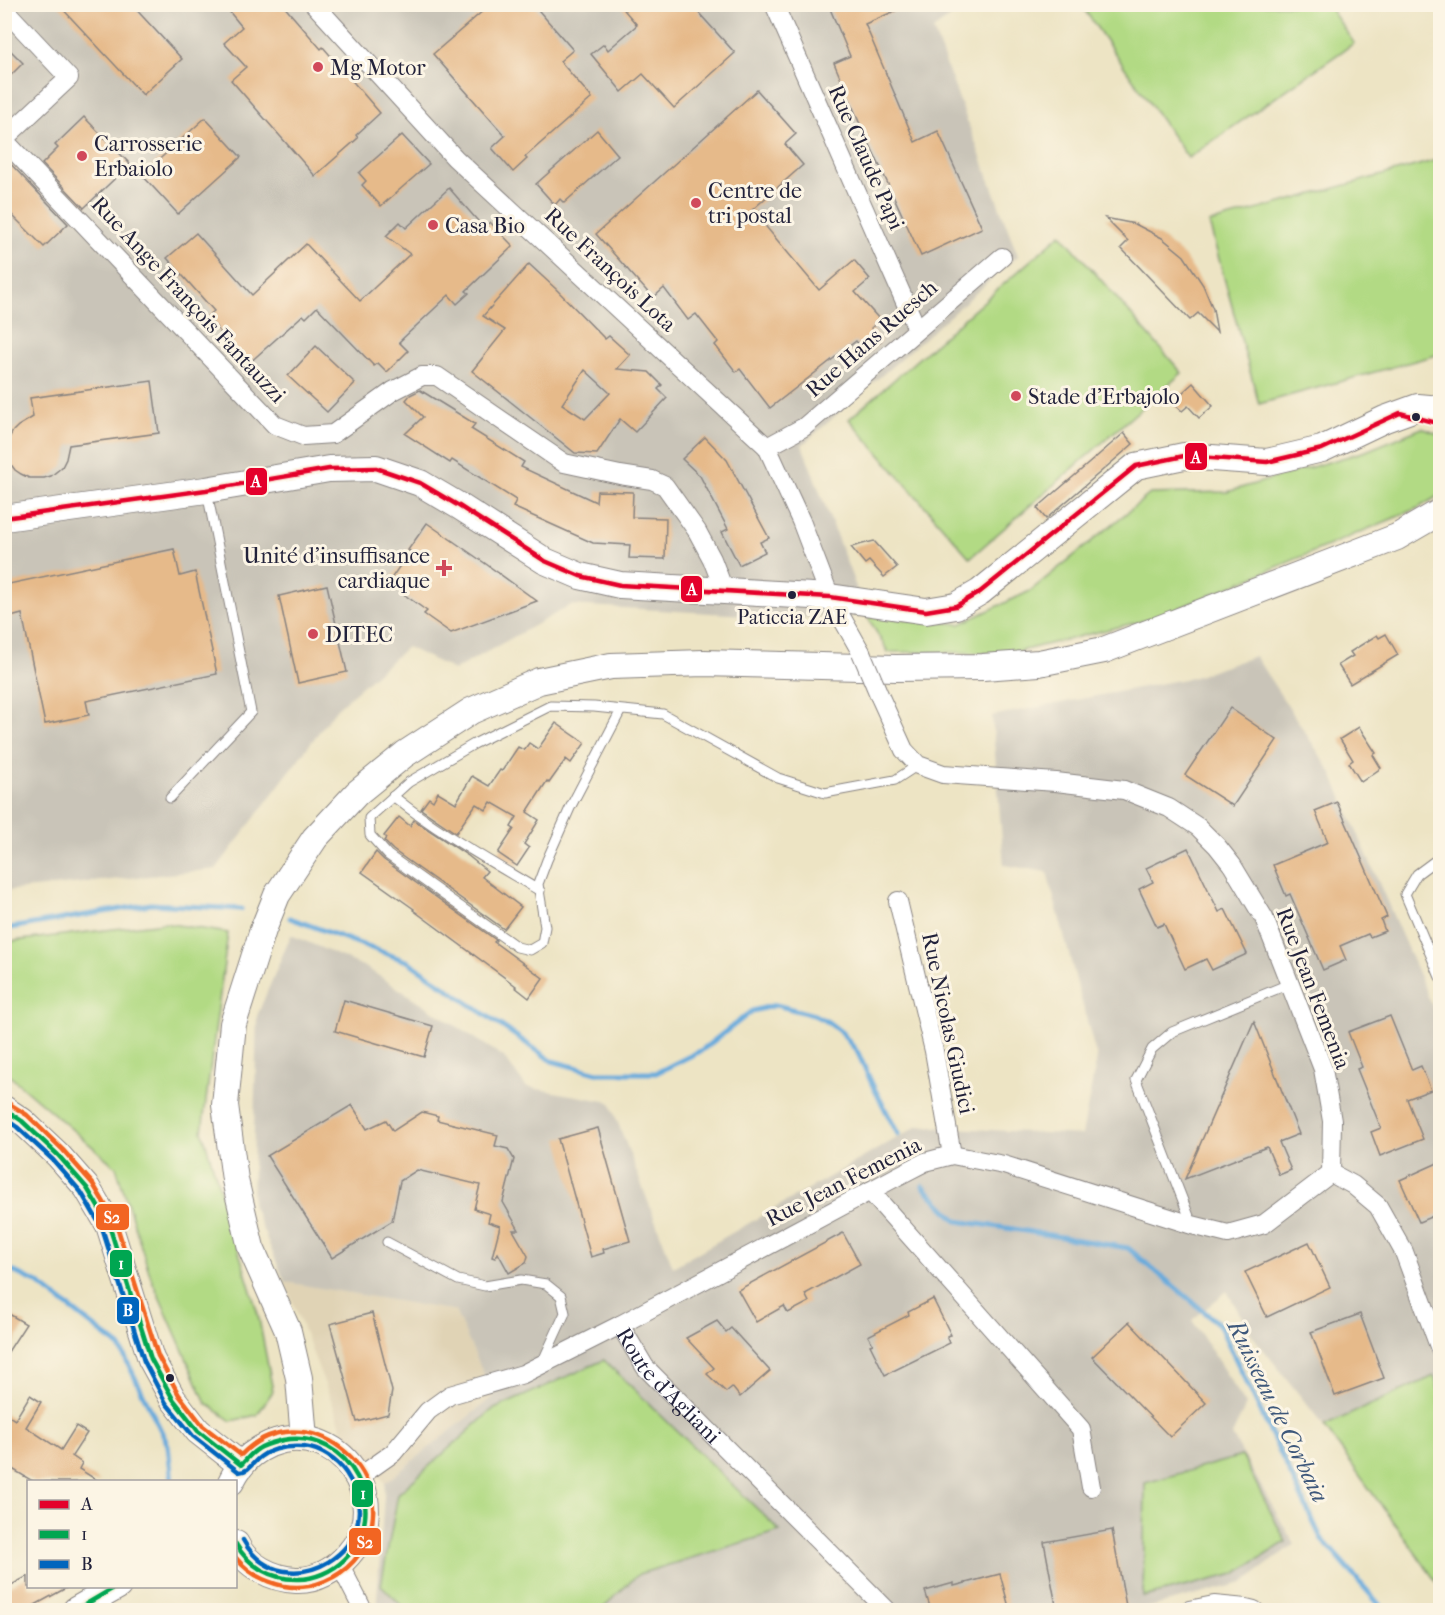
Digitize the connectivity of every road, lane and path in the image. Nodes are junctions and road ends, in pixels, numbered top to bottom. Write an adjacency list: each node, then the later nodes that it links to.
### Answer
1 (314, 4): 10 (street, Rue François Lota)
2 (774, 4): 6 (street, Rue Claude Papi)
3 (4, 9): 4 (street)
4 (4, 140): 16 (street, Rue Ange François Fantauzzi)
5 (1002, 257): 6 (street, Rue Hans Ruesch)
6 (916, 329): 10 (street, Rue Hans Ruesch)
7 (1440, 409): 8 (street)
8 (1400, 413): 9 (street); 17 (street)
9 (1440, 424)
10 (767, 447): 17 (street, Rue François Lota)
11 (206, 490): 13 (street); 16 (street); 21 (lane)
12 (1440, 513): 15 (street)
13 (4, 518)
14 (1440, 530): 15 (street)
15 (1397, 537): 36 (street)
16 (724, 590): 17 (street)
17 (830, 597): 19 (street, bridge)
18 (621, 710): 19 (lane); 20 (lane); 23 (lane)
19 (918, 765): 26 (street, Rue Jean Femenia)
20 (393, 796): 23 (lane); 23 (lane)
21 (170, 798)
22 (1440, 857): 25 (lane)
23 (540, 891)
24 (898, 901): 28 (street, Rue Nicolas Giudici)
25 (1440, 977)
26 (1290, 984): 29 (street, Rue Jean Femenia); 31 (lane)
27 (4, 1109): 37 (street)
28 (952, 1155): 30 (street, Rue Jean Femenia); 31 (street, Rue Jean Femenia)
29 (1331, 1173): 31 (street, Rue Jean Femenia); 34 (street)
30 (870, 1191): 33 (street, Rue Jean Femenia); 39 (street)
31 (1192, 1224)
32 (387, 1242): 35 (lane)
33 (620, 1325): 35 (street, Route d'Agliani); 45 (street, Route d'Agliani)
34 (1440, 1349)
35 (541, 1365): 38 (street, Route d'Agliani)
36 (304, 1439): 37 (street); 38 (street)
37 (236, 1473)
38 (359, 1477): 41 (street)
39 (1091, 1487)
40 (237, 1547): 41 (street)
41 (340, 1564): 44 (street)
42 (116, 1588): 43 (street)
43 (76, 1611)
44 (363, 1611)
45 (887, 1611)
46 (1189, 1611): 47 (street)
47 (1254, 1611)

